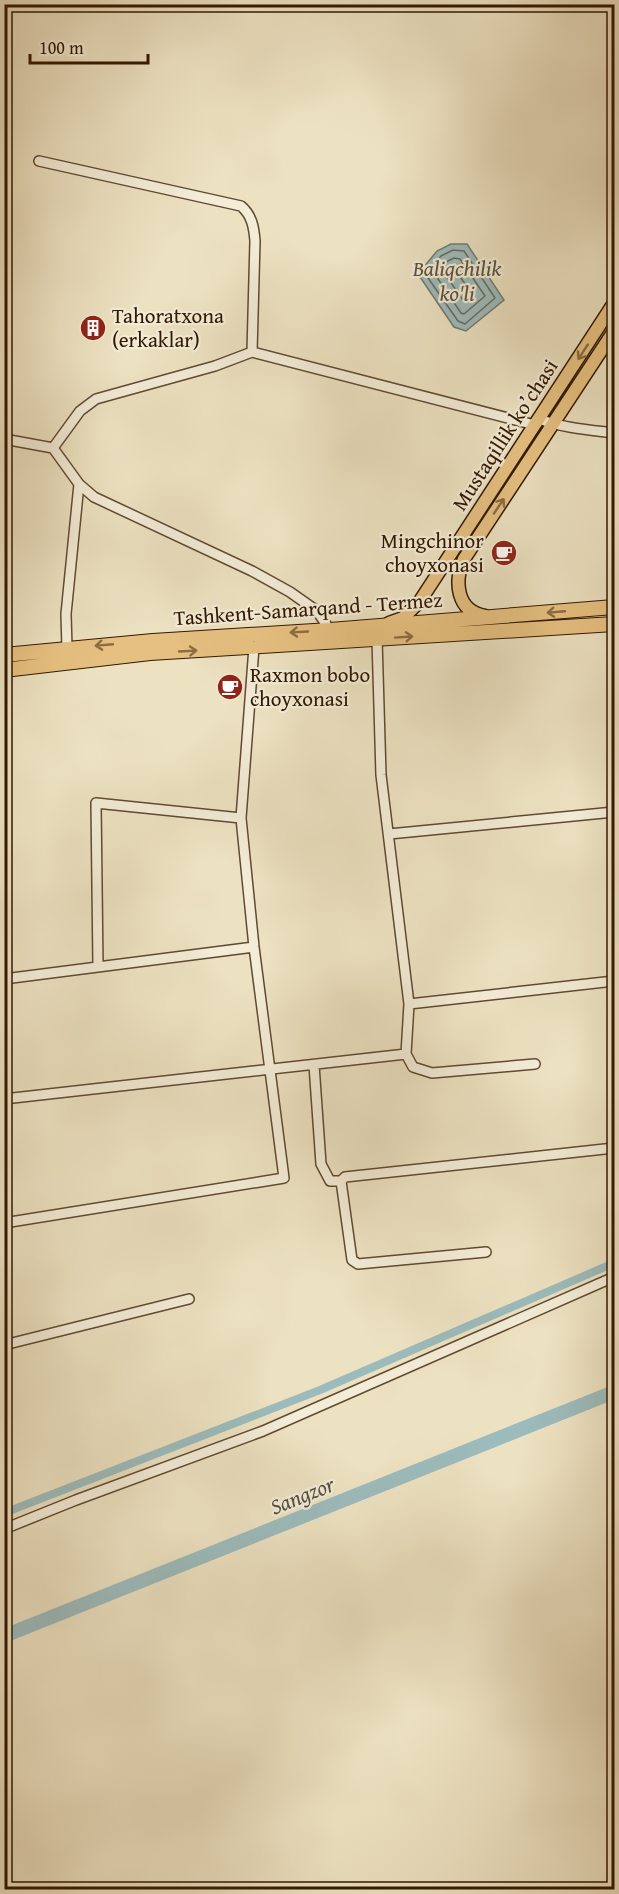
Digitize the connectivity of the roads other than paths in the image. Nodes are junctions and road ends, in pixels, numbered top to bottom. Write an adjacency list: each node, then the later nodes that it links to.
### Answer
1 (39, 161): 4 (street)
2 (615, 303): 5 (main road, Mustaqillik ko’chasi, one-way to 5)
3 (615, 331): 6 (main road, Mustaqillik ko’chasi)
4 (252, 352): 5 (street); 9 (street)
5 (537, 422): 6 (street); 15 (main road, Mustaqillik ko’chasi)
6 (553, 424): 7 (street); 12 (main road, Mustaqillik ko’chasi, one-way to 6)
7 (615, 433)
8 (4, 439): 9 (street)
9 (53, 448): 10 (street)
10 (79, 484): 14 (street); 17 (street)
11 (615, 607): 12 (highway, Tashkent-Samarqand - Termez, one-way to 12)
12 (492, 617): 15 (highway, Tashkent-Samarqand - Termez)
13 (615, 624): 15 (highway, Tashkent-Samarqand - Termez, one-way to 13)
14 (330, 630): 15 (highway, Tashkent-Samarqand - Termez); 17 (highway, Tashkent-Samarqand - Termez, one-way to 17)
15 (375, 633): 16 (highway, Tashkent-Samarqand - Termez); 22 (street)
16 (254, 647): 19 (highway, Tashkent-Samarqand - Termez, one-way to 16); 21 (street)
17 (67, 648): 18 (highway, Tashkent-Samarqand - Termez)
18 (4, 655)
19 (4, 670)
20 (615, 812): 22 (street)
21 (241, 818): 23 (street); 24 (street)
22 (388, 834): 27 (street)
23 (254, 947): 24 (street); 31 (street)
24 (98, 967): 25 (street)
25 (4, 979)
26 (615, 981): 27 (street)
27 (409, 1004): 28 (street)
28 (406, 1054): 29 (street); 30 (street)
29 (535, 1064)
30 (314, 1065): 31 (street); 35 (street)
31 (271, 1069): 33 (street); 36 (street)
32 (4, 1087): 33 (street)
33 (5, 1099)
34 (615, 1148): 35 (street)
35 (341, 1181): 37 (street)
36 (4, 1223)
37 (486, 1252)
38 (615, 1277): 41 (street)
39 (189, 1299): 40 (street)
40 (4, 1345)
41 (4, 1529)

